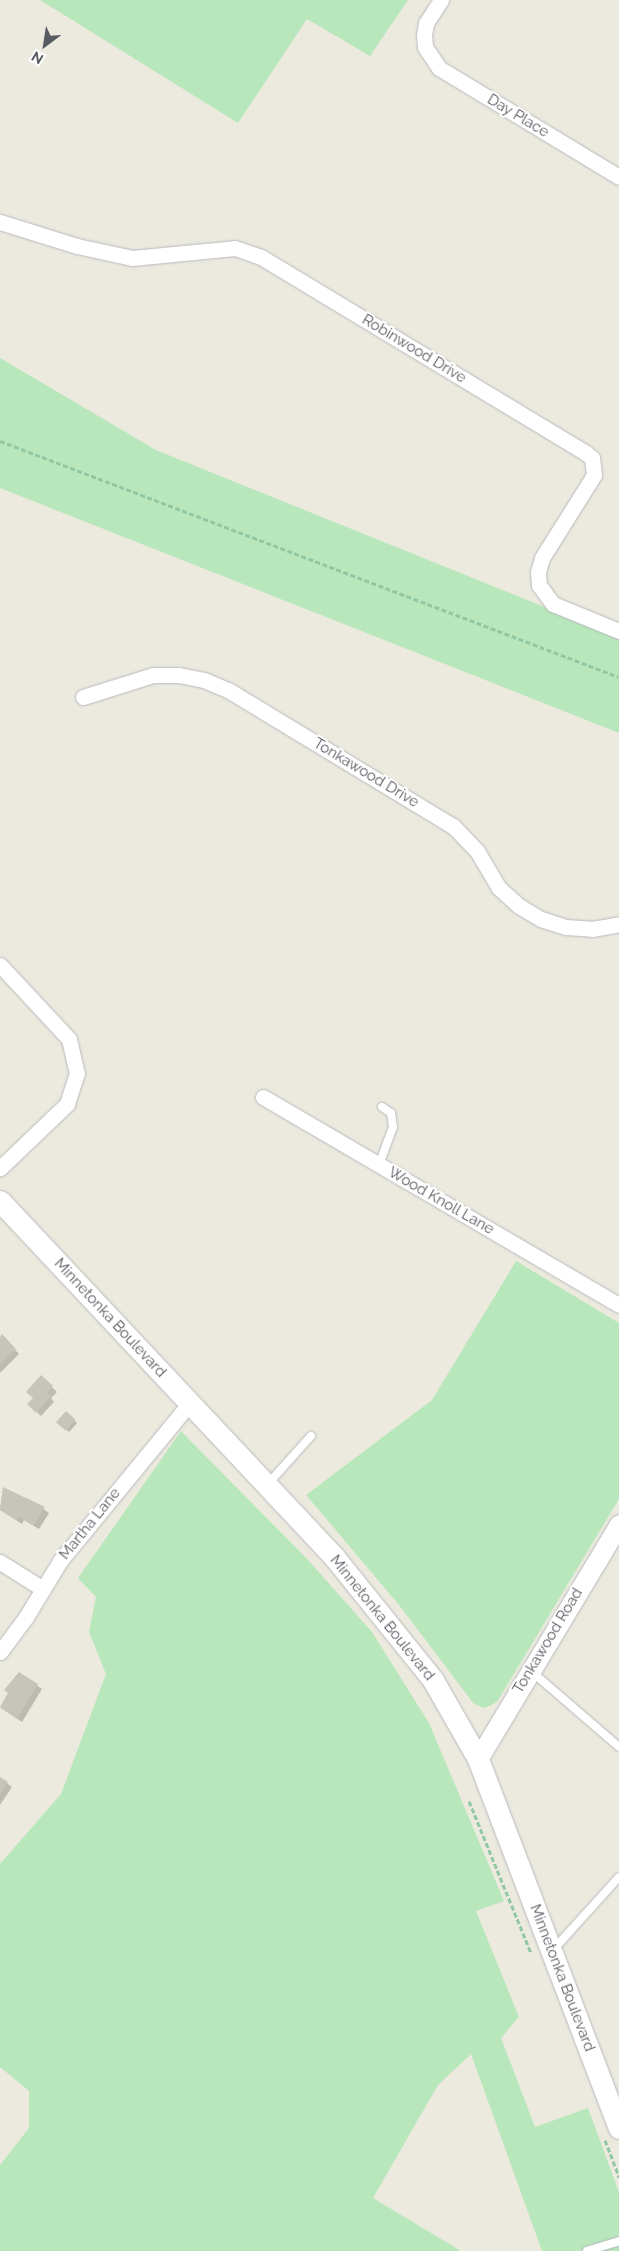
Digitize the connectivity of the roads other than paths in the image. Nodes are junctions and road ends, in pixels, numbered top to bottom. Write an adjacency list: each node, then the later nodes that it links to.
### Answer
1 (441, 0): 2 (street, Day Place)
2 (619, 177)
3 (0, 222): 4 (street, Robinwood Drive)
4 (619, 631)
5 (83, 697): 6 (street, Tonkawood Drive)
6 (619, 924)
7 (0, 965): 11 (street)
8 (263, 1097): 10 (street, Wood Knoll Lane)
9 (382, 1107): 10 (lane)
10 (380, 1165): 13 (street, Wood Knoll Lane)
11 (0, 1168)
12 (0, 1201): 14 (main road, Minnetonka Boulevard)
13 (619, 1305)
14 (190, 1403): 16 (main road, Minnetonka Boulevard); 19 (street, Martha Lane)
15 (311, 1436): 16 (lane)
16 (267, 1486): 23 (main road, Minnetonka Boulevard)
17 (619, 1524): 21 (street, Tonkawood Road)
18 (0, 1562): 19 (street)
19 (43, 1589): 20 (street, Martha Lane)
20 (0, 1652)
21 (531, 1671): 22 (lane); 23 (street, Tonkawood Road)
22 (619, 1747)
23 (478, 1758): 25 (main road, Minnetonka Boulevard)
24 (619, 1877): 25 (lane)
25 (551, 1952): 26 (main road, Minnetonka Boulevard)
26 (619, 2128)
27 (619, 2241): 28 (lane)
28 (587, 2251)

